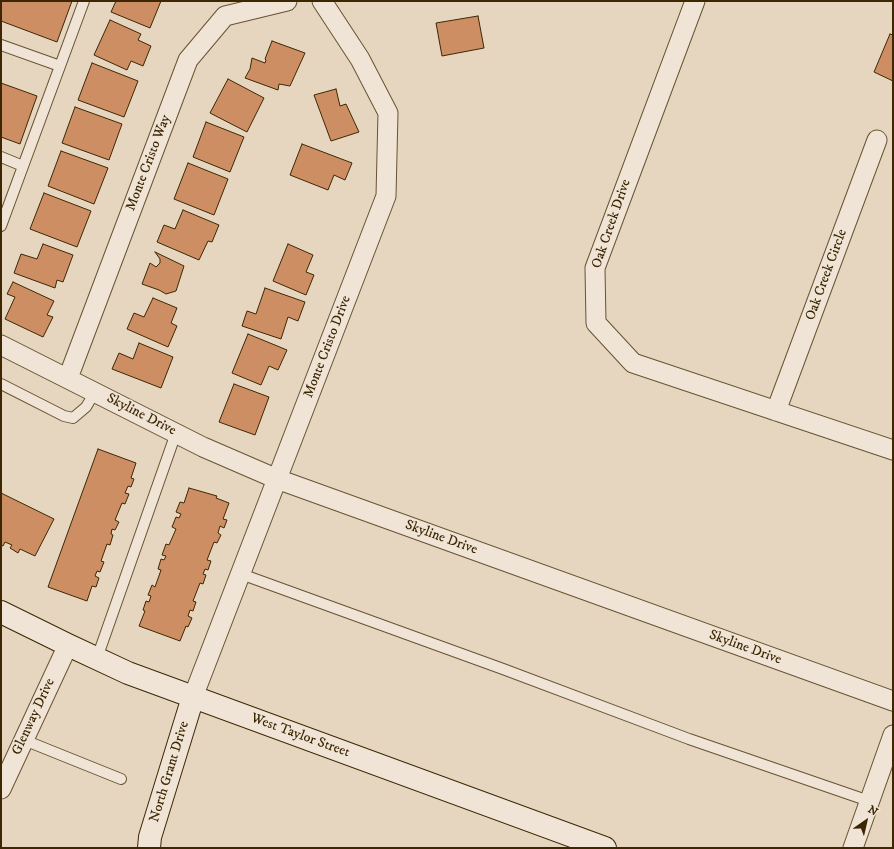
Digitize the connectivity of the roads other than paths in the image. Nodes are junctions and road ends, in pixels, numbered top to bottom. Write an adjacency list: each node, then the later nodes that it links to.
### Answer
1 (84, 1): 6 (lane)
2 (287, 1): 12 (street, Monte Cristo Way)
3 (322, 1): 18 (street, Monte Cristo Drive)
4 (694, 1): 15 (street, Oak Creek Drive)
5 (1, 46): 6 (lane)
6 (60, 66): 9 (lane)
7 (877, 140): 15 (street, Oak Creek Circle)
8 (1, 157): 9 (lane)
9 (23, 166): 10 (lane)
10 (1, 226)
11 (1, 345): 12 (street, Skyline Drive)
12 (68, 378): 14 (street, Skyline Drive)
13 (1, 384): 14 (lane)
14 (95, 392): 16 (street, Skyline Drive)
15 (776, 411): 17 (street, Oak Creek Drive)
16 (176, 433): 18 (street, Skyline Drive); 22 (lane)
17 (893, 450)
18 (277, 479): 19 (street, Monte Cristo Drive); 24 (street, Skyline Drive)
19 (241, 574): 23 (street, Monte Cristo Drive); 29 (lane)
20 (1, 612): 21 (main road, West Taylor Street)
21 (68, 645): 22 (main road, West Taylor Street); 26 (street, Glenway Drive)
22 (96, 658): 23 (main road, West Taylor Street)
23 (193, 697): 30 (main road, North Grant Drive); 31 (main road, West Taylor Street)
24 (893, 701)
25 (893, 736): 29 (street)
26 (24, 740): 27 (lane); 28 (street, Glenway Drive)
27 (121, 779)
28 (1, 789)
29 (870, 802): 32 (street)
30 (149, 848)
31 (605, 848)
32 (853, 848)

